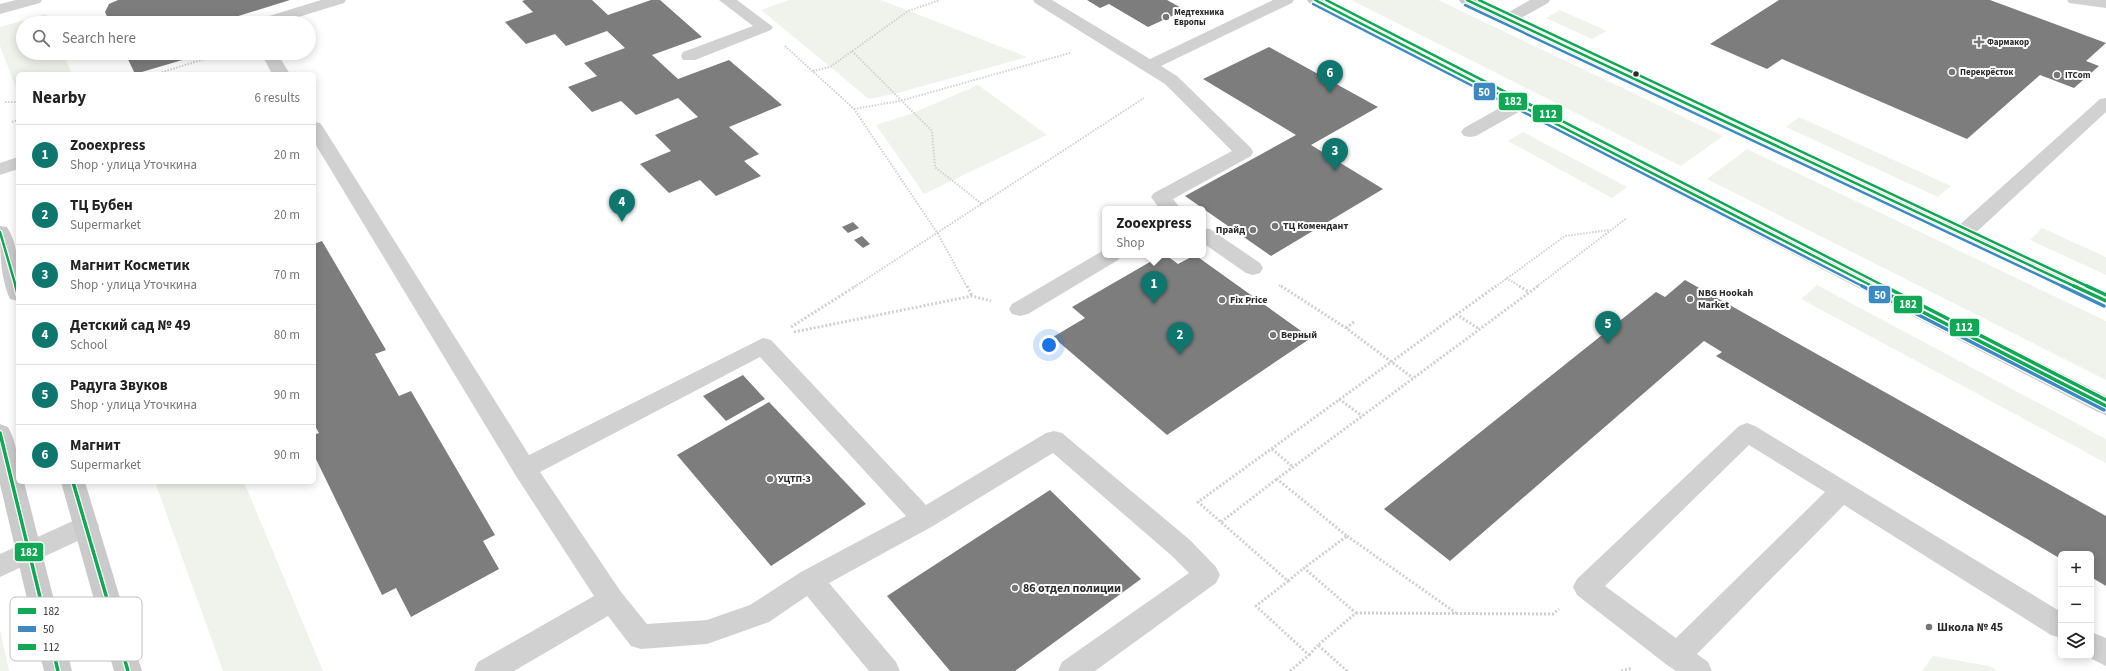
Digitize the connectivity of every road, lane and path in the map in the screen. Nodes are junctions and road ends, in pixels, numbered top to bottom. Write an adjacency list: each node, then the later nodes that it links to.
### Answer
1 (34, 0): 12 (street)
2 (338, 0): 13 (street)
3 (727, 0): 15 (street)
4 (940, 0): 17 (path)
5 (1041, 0): 16 (street)
6 (1286, 0): 21 (street)
7 (1314, 0): 30 (street)
8 (1467, 0): 14 (street)
9 (1542, 0): 14 (street)
10 (2075, 0): 11 (street)
11 (2106, 4)
12 (0, 9)
13 (285, 16)
14 (1508, 19): 43 (street)
15 (765, 27): 18 (street); 22 (path)
16 (1109, 42): 21 (street); 26 (path)
17 (852, 51): 22 (path); 26 (path)
18 (689, 56)
19 (201, 60): 23 (path)
20 (273, 60): 24 (street)
21 (1149, 66): 25 (street)
22 (813, 71): 31 (path)
23 (162, 72)
24 (280, 72)
25 (1171, 80): 38 (path); 39 (street)
26 (900, 101): 31 (path); 38 (path)
27 (5, 102): 28 (path)
28 (16, 102)
29 (2106, 103): 43 (street)
30 (1518, 105): 35 (street); 62 (street)
31 (854, 109): 44 (path)
32 (16, 121): 33 (path)
33 (12, 122)
34 (316, 131): 67 (street)
35 (1470, 132)
36 (16, 164): 37 (street)
37 (0, 169)
38 (982, 204): 44 (path)
39 (1168, 206)
40 (1627, 218): 41 (path)
41 (1610, 230): 48 (path); 50 (path)
42 (0, 232): 49 (street)
43 (1963, 233): 52 (street)
44 (938, 234): 51 (path); 58 (path)
45 (1206, 236): 47 (street)
46 (1106, 258): 53 (street)
47 (1253, 268): 56 (path)
48 (1506, 278): 50 (path); 54 (path)
49 (16, 287)
50 (1529, 292): 57 (path)
51 (972, 296): 53 (path); 58 (path)
52 (2106, 300)
53 (1020, 309)
54 (1456, 314): 57 (path); 59 (path)
55 (1354, 322): 56 (path)
56 (1346, 328): 59 (path)
57 (1479, 329): 60 (path)
58 (771, 340): 67 (street); 71 (street)
59 (1391, 362): 60 (path); 61 (path)
60 (1413, 378): 63 (path)
61 (1339, 399): 63 (path); 65 (path)
62 (2106, 406)
63 (1362, 416): 66 (path)
64 (0, 433): 75 (street)
65 (1272, 449): 66 (path); 72 (path)
66 (1293, 467): 68 (path)
67 (525, 469): 83 (street)
68 (1277, 479): 72 (path); 74 (path)
69 (74, 484): 73 (street)
70 (1842, 491): 80 (street); 86 (street); 93 (street)
71 (924, 519): 78 (street); 98 (street)
72 (1221, 522): 79 (path)
73 (86, 526): 75 (street); 82 (street)
74 (1347, 536): 77 (path); 85 (path)
75 (29, 552): 76 (street); 81 (street)
76 (0, 566)
77 (1304, 568): 79 (path); 84 (path)
78 (810, 580): 83 (street); 97 (street)
79 (1288, 581): 90 (path)
80 (1586, 587): 85 (path); 93 (street)
81 (40, 597)
82 (107, 597)
83 (611, 600): 96 (street)
84 (1356, 613): 85 (path); 87 (path)
85 (1457, 614)
86 (2058, 624)
87 (1318, 645): 90 (path); 100 (path)
88 (2094, 646): 89 (street)
89 (2106, 654)
90 (1309, 655): 99 (path)
91 (56, 661): 94 (street)
92 (125, 661): 95 (street)
93 (1687, 664)
94 (58, 671)
95 (128, 671)
96 (488, 671)
97 (886, 671)
98 (1072, 671)
99 (1290, 671)
100 (1347, 671)

